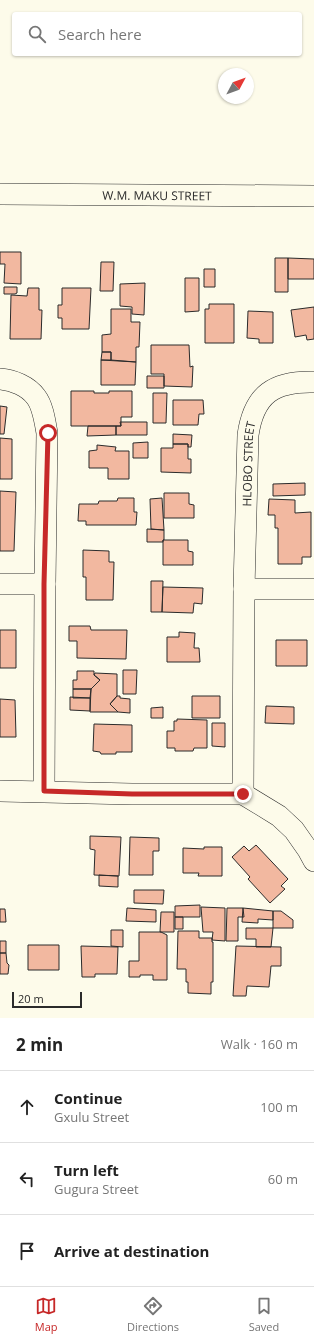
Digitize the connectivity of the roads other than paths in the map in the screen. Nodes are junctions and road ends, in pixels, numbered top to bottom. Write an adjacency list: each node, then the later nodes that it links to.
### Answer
1 (0, 194): 2 (street, W.M. MAKU STREET)
2 (314, 196)
3 (0, 379): 6 (street)
4 (314, 382): 7 (street, HLOBO STREET)
5 (0, 584): 6 (street)
6 (44, 584): 10 (street)
7 (244, 589): 8 (street); 11 (street, HLOBO STREET)
8 (314, 589)
9 (0, 791): 10 (street)
10 (44, 791): 11 (street)
11 (243, 794): 12 (street)
12 (314, 860)

